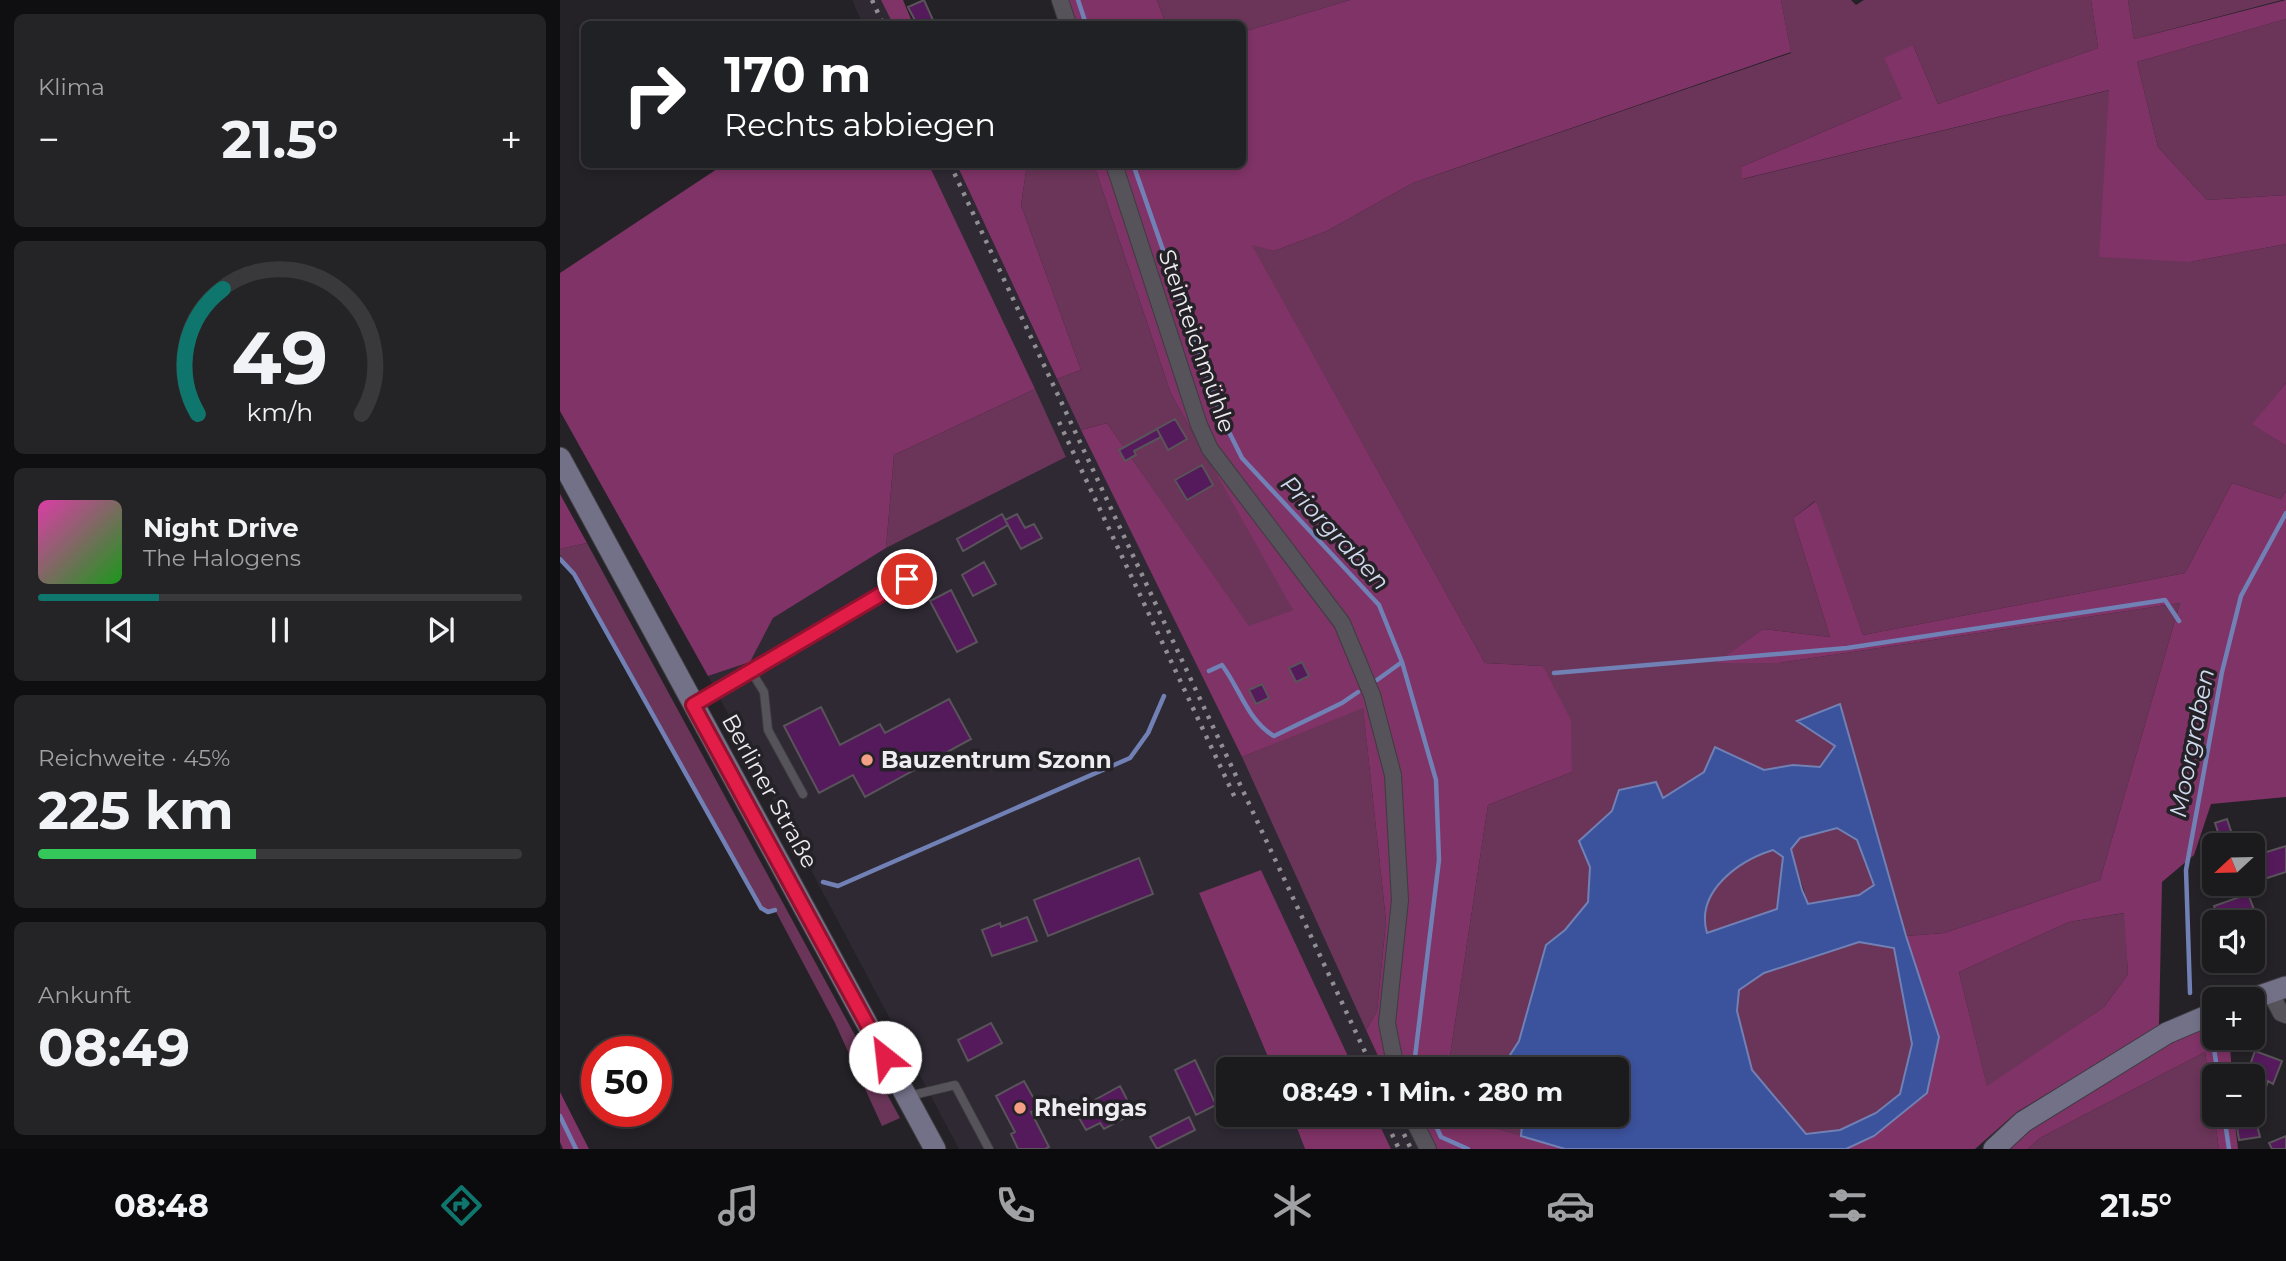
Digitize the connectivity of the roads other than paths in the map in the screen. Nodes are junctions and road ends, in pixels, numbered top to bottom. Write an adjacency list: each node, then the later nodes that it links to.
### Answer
1 (1060, 0): 2 (street)
2 (1067, 21)
3 (1115, 168): 12 (street, Steinteichmühle)
4 (560, 458): 7 (main road, Berliner Straße)
5 (907, 579): 6 (lane)
6 (751, 671): 7 (lane); 8 (lane)
7 (693, 705): 13 (main road, Berliner Straße)
8 (803, 794)
9 (2269, 993): 10 (street)
10 (2286, 1016)
11 (2202, 1018): 18 (main road)
12 (1394, 1057)
13 (907, 1097): 15 (main road, Berliner Straße); 16 (lane)
14 (1417, 1127): 17 (street)
15 (936, 1149)
16 (989, 1149)
17 (1428, 1149)
18 (1994, 1149)

